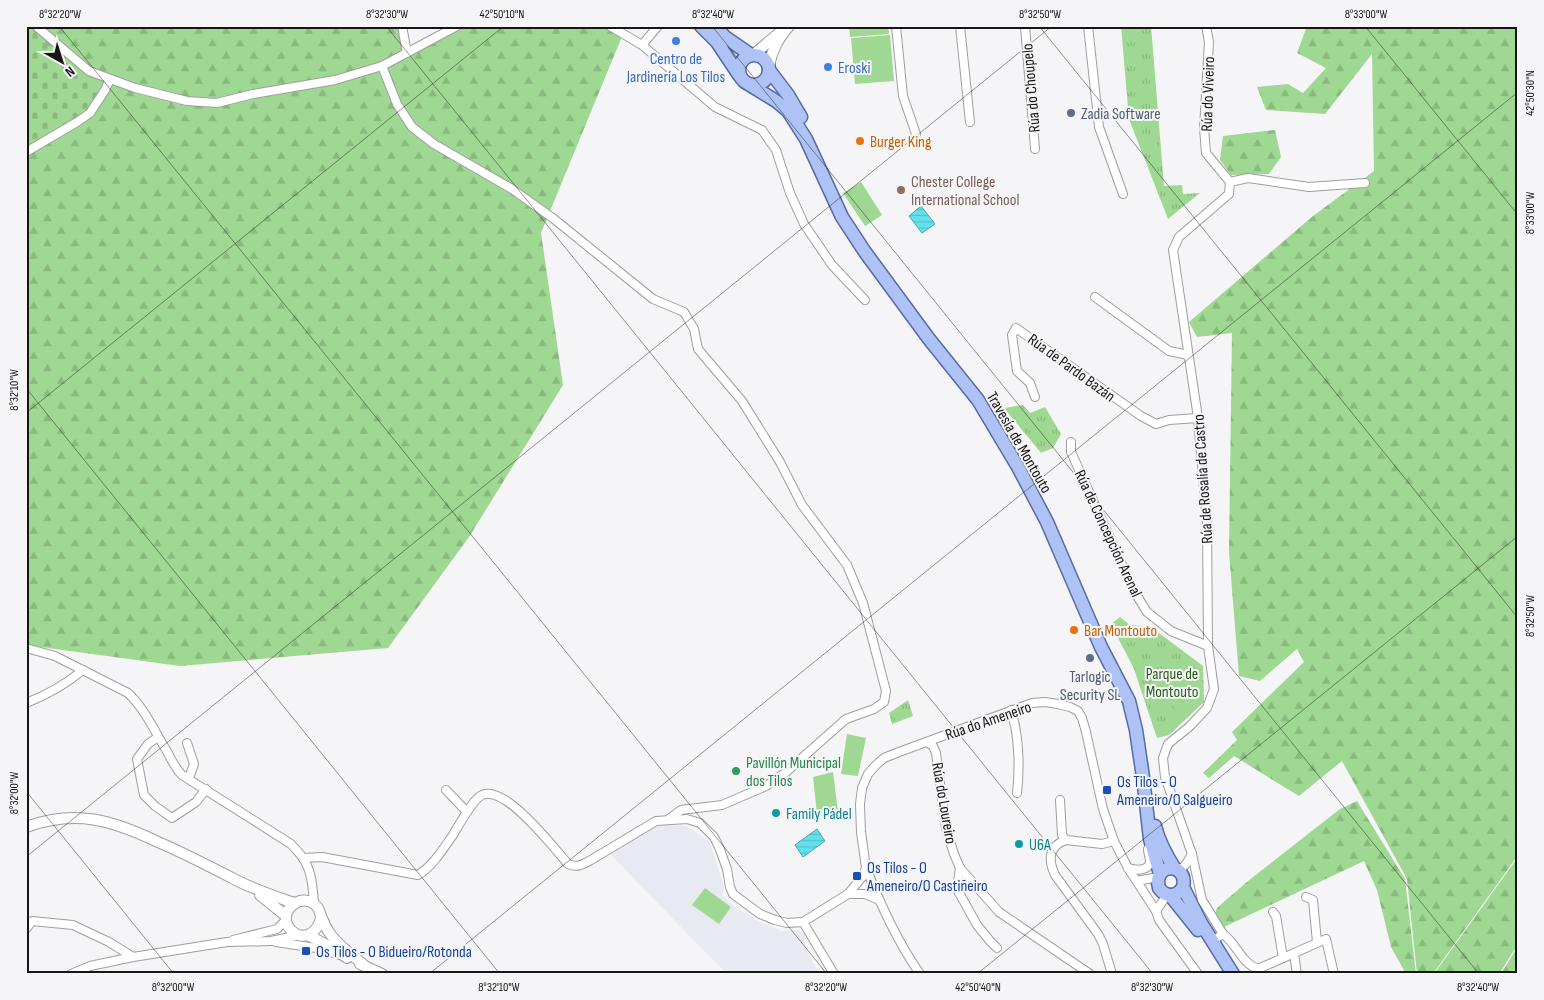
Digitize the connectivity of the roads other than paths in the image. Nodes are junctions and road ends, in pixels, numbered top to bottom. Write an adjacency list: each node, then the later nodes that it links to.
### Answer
1 (36, 26): 20 (street)
2 (402, 26): 15 (street)
3 (457, 26): 15 (street)
4 (610, 26): 14 (street)
5 (658, 26): 14 (street)
6 (701, 26): 19 (main road, Travesía de Montouto)
7 (715, 26): 16 (main road, Travesía de Montouto)
8 (896, 26): 23 (street)
9 (960, 26): 22 (street)
10 (1025, 26): 24 (street, Rúa do Choupelo)
11 (1088, 26): 29 (street)
12 (1206, 26): 26 (street, Rúa do Viveiro)
13 (789, 27): 16 (street); 18 (street)
14 (642, 45): 31 (street)
15 (407, 52): 17 (street)
16 (752, 55): 18 (main road, Travesía de Montouto); 19 (main road)
17 (382, 66): 20 (street); 51 (street)
18 (769, 68): 21 (main road); 28 (main road, Travesía de Montouto)
19 (739, 74): 21 (main road, Travesía de Montouto)
20 (110, 79): 25 (street)
21 (750, 85): 28 (main road, Travesía de Montouto)
22 (970, 122)
23 (916, 134)
24 (1035, 149)
25 (26, 152)
26 (1230, 182): 27 (street); 32 (street, Rúa de Rosalía de Castro)
27 (1365, 183)
28 (829, 188): 45 (main road, Travesía de Montouto)
29 (1123, 194)
30 (1095, 297): 32 (street)
31 (865, 300)
32 (1188, 355): 34 (street, Rúa de Rosalía de Castro)
33 (1035, 397): 34 (street, Rúa de Pardo Bazán)
34 (1198, 418): 36 (street, Rúa de Rosalía de Castro)
35 (1071, 442): 36 (street, Rúa de Concepción Arenal)
36 (1208, 646): 56 (street, Rúa de Rosalía de Castro)
37 (26, 648): 38 (street)
38 (83, 670): 39 (street); 41 (street)
39 (26, 703)
40 (1012, 710): 42 (street, Rúa do Ameneiro); 48 (street); 55 (street, Rúa do Ameneiro)
41 (158, 737): 44 (street); 46 (street)
42 (926, 742): 58 (street, Rúa do Ameneiro); 59 (street, Rúa do Loureiro)
43 (187, 743): 44 (street)
44 (189, 778): 46 (street)
45 (1144, 786): 54 (main road, Travesía de Montouto); 62 (main road, Travesía de Montouto)
46 (206, 789): 57 (street)
47 (446, 790): 50 (street)
48 (1017, 793)
49 (1060, 800): 53 (street)
50 (467, 812): 51 (street); 57 (street)
51 (670, 819): 80 (street)
52 (26, 827): 66 (street)
53 (1066, 840): 55 (street); 100 (street)
54 (1150, 840): 60 (street); 63 (main road, Travesía de Montouto)
55 (1114, 842): 60 (street, Rúa do Ameneiro)
56 (1192, 854): 61 (street); 62 (street)
57 (303, 858): 64 (street)
58 (866, 868): 69 (street); 73 (street, Rúa do Ameneiro)
59 (960, 868): 89 (street, Rúa do Loureiro); 99 (street, Rúa do Loureiro)
60 (1128, 868): 65 (street, Rúa do Ameneiro)
61 (1195, 868): 67 (street); 68 (street)
62 (1177, 870): 63 (main road); 67 (main road)
63 (1159, 876): 65 (street); 70 (main road)
64 (310, 879): 74 (street); 75 (street)
65 (1136, 882): 72 (street, Rúa do Ameneiro)
66 (243, 883): 74 (street); 79 (street)
67 (1185, 885): 68 (street); 70 (main road); 85 (main road)
68 (1200, 893): 85 (street)
69 (848, 894): 73 (street); 80 (street)
70 (1167, 895): 72 (street); 76 (street); 102 (main road)
71 (1306, 897): 88 (street)
72 (1149, 899): 76 (street, Rúa do Ameneiro)
73 (879, 900): 98 (street, Rúa do Ameneiro)
74 (298, 902): 75 (street); 79 (street)
75 (314, 904): 78 (street)
76 (1156, 912): 101 (street, Rúa do Ameneiro)
77 (1273, 912): 93 (street)
78 (321, 917): 83 (street); 84 (street)
79 (286, 918): 82 (street); 83 (street)
80 (802, 922): 97 (street)
81 (26, 929): 92 (street)
82 (277, 929): 86 (street); 87 (street)
83 (304, 935): 86 (street); 90 (street)
84 (331, 935): 90 (street); 94 (street)
85 (1217, 937): 93 (street); 103 (main road)
86 (272, 941): 87 (street); 90 (street)
87 (228, 942): 92 (street)
88 (1317, 942): 91 (street); 105 (street)
89 (997, 948)
90 (331, 951): 94 (street)
91 (1294, 954): 93 (street); 104 (street)
92 (133, 957): 95 (street)
93 (1283, 958)
94 (365, 966): 96 (street)
95 (71, 974)
96 (382, 974)
97 (834, 974)
98 (920, 974)
99 (1090, 974)
100 (1112, 974)
101 (1198, 974)
102 (1228, 974)
103 (1233, 974)
104 (1297, 974)
105 (1334, 974)

